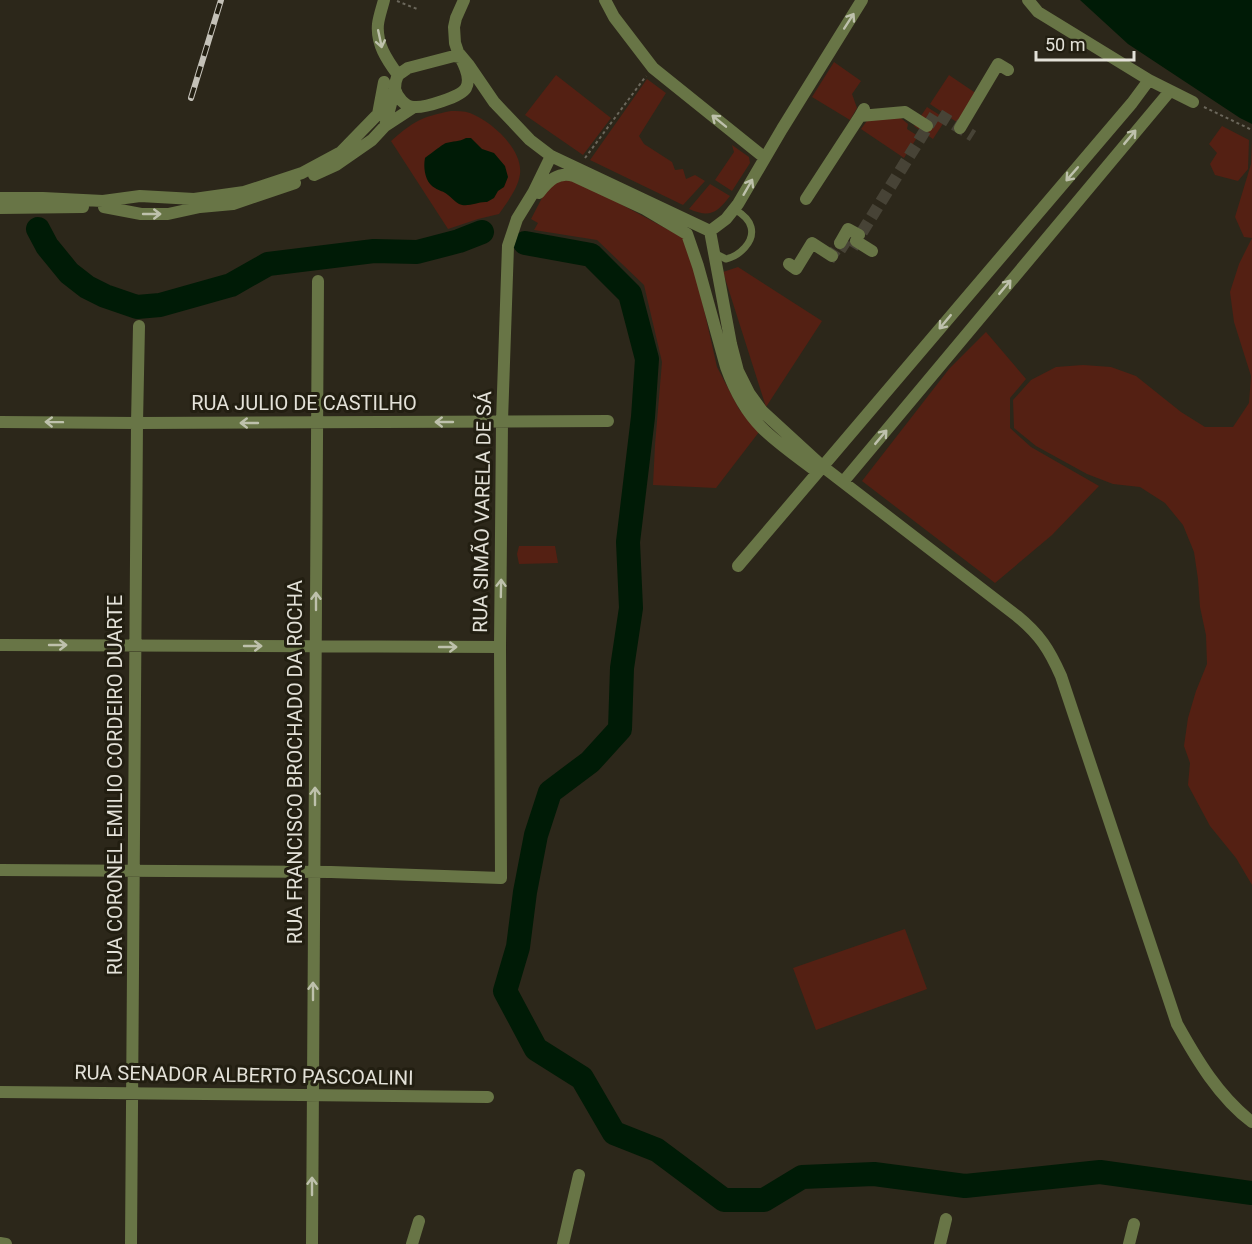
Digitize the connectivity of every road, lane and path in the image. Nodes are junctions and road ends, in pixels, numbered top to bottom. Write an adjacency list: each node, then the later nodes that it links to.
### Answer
1 (384, 0): 11 (street, one-way to 11)
2 (396, 0): 7 (path)
3 (464, 0): 8 (street)
4 (605, 0): 9 (street)
5 (862, 0): 25 (street, one-way to 5)
6 (1028, 0): 12 (street)
7 (417, 9)
8 (460, 57): 11 (street); 14 (street); 17 (street)
9 (653, 68): 25 (street, one-way to 9); 26 (path)
10 (1008, 70): 22 (street)
11 (398, 75): 15 (street)
12 (1149, 80): 16 (street); 45 (street, one-way to 45)
13 (384, 82): 27 (street)
14 (467, 87): 17 (street); 19 (street)
15 (395, 89): 19 (street); 20 (street)
16 (1170, 91): 18 (street); 46 (street, one-way to 16)
17 (494, 102): 24 (street)
18 (1193, 102): 23 (path)
19 (414, 107): 20 (street)
20 (385, 126): 29 (street)
21 (927, 126): 28 (street)
22 (960, 128)
23 (1252, 130)
24 (551, 156): 26 (street); 40 (street, RUA SIMÃO VARELA DE SÁ)
25 (765, 158): 30 (street, one-way to 25)
26 (578, 168): 32 (street)
27 (0, 198)
28 (806, 200)
29 (0, 208)
30 (734, 208): 32 (street); 35 (lane)
31 (518, 231): 45 (street)
32 (710, 231): 35 (street)
33 (840, 243): 34 (street)
34 (872, 251)
35 (714, 253): 45 (street)
36 (832, 256): 37 (street)
37 (789, 264)
38 (318, 281): 43 (street, RUA FRANCISCO BROCHADO DA ROCHA)
39 (139, 326): 44 (street, RUA CORONEL EMILIO CORDEIRO DUARTE)
40 (502, 421): 41 (street, RUA JULIO DE CASTILHO); 43 (street, RUA JULIO DE CASTILHO, one-way to 43); 51 (street, RUA SIMÃO VARELA DE SÁ, one-way to 40)
41 (608, 421)
42 (0, 422): 44 (street, RUA JULIO DE CASTILHO, one-way to 42)
43 (317, 422): 44 (street, RUA JULIO DE CASTILHO, one-way to 44); 50 (street, RUA FRANCISCO BROCHADO DA ROCHA, one-way to 43)
44 (137, 423): 49 (street, RUA CORONEL EMILIO CORDEIRO DUARTE)
45 (819, 469): 46 (street); 47 (street)
46 (843, 482): 59 (street)
47 (738, 566)
48 (0, 645): 49 (street, one-way to 49)
49 (135, 646): 50 (street, one-way to 50); 53 (street, RUA CORONEL EMILIO CORDEIRO DUARTE)
50 (316, 646): 51 (street, one-way to 51); 54 (street, RUA FRANCISCO BROCHADO DA ROCHA, one-way to 50)
51 (500, 647): 54 (street, RUA SIMÃO VARELA DE SÁ)
52 (0, 870): 53 (street)
53 (134, 871): 54 (street); 56 (street, RUA CORONEL EMILIO CORDEIRO DUARTE)
54 (314, 872): 57 (street, RUA FRANCISCO BROCHADO DA ROCHA, one-way to 54)
55 (0, 1092): 56 (street, RUA SENADOR ALBERTO PASCOALINI)
56 (132, 1093): 57 (street, RUA SENADOR ALBERTO PASCOALINI); 66 (street, RUA CORONEL EMILIO CORDEIRO DUARTE)
57 (313, 1095): 58 (street, RUA SENADOR ALBERTO PASCOALINI); 67 (street, RUA FRANCISCO BROCHADO DA ROCHA, one-way to 57)
58 (488, 1097)
59 (1252, 1122)
60 (579, 1175): 69 (street)
61 (946, 1219): 70 (street)
62 (419, 1221): 68 (street)
63 (1134, 1224): 71 (street)
64 (0, 1243): 65 (street)
65 (6, 1244)
66 (131, 1244)
67 (312, 1244)
68 (412, 1244)
69 (563, 1244)
70 (940, 1244)
71 (1129, 1244)

